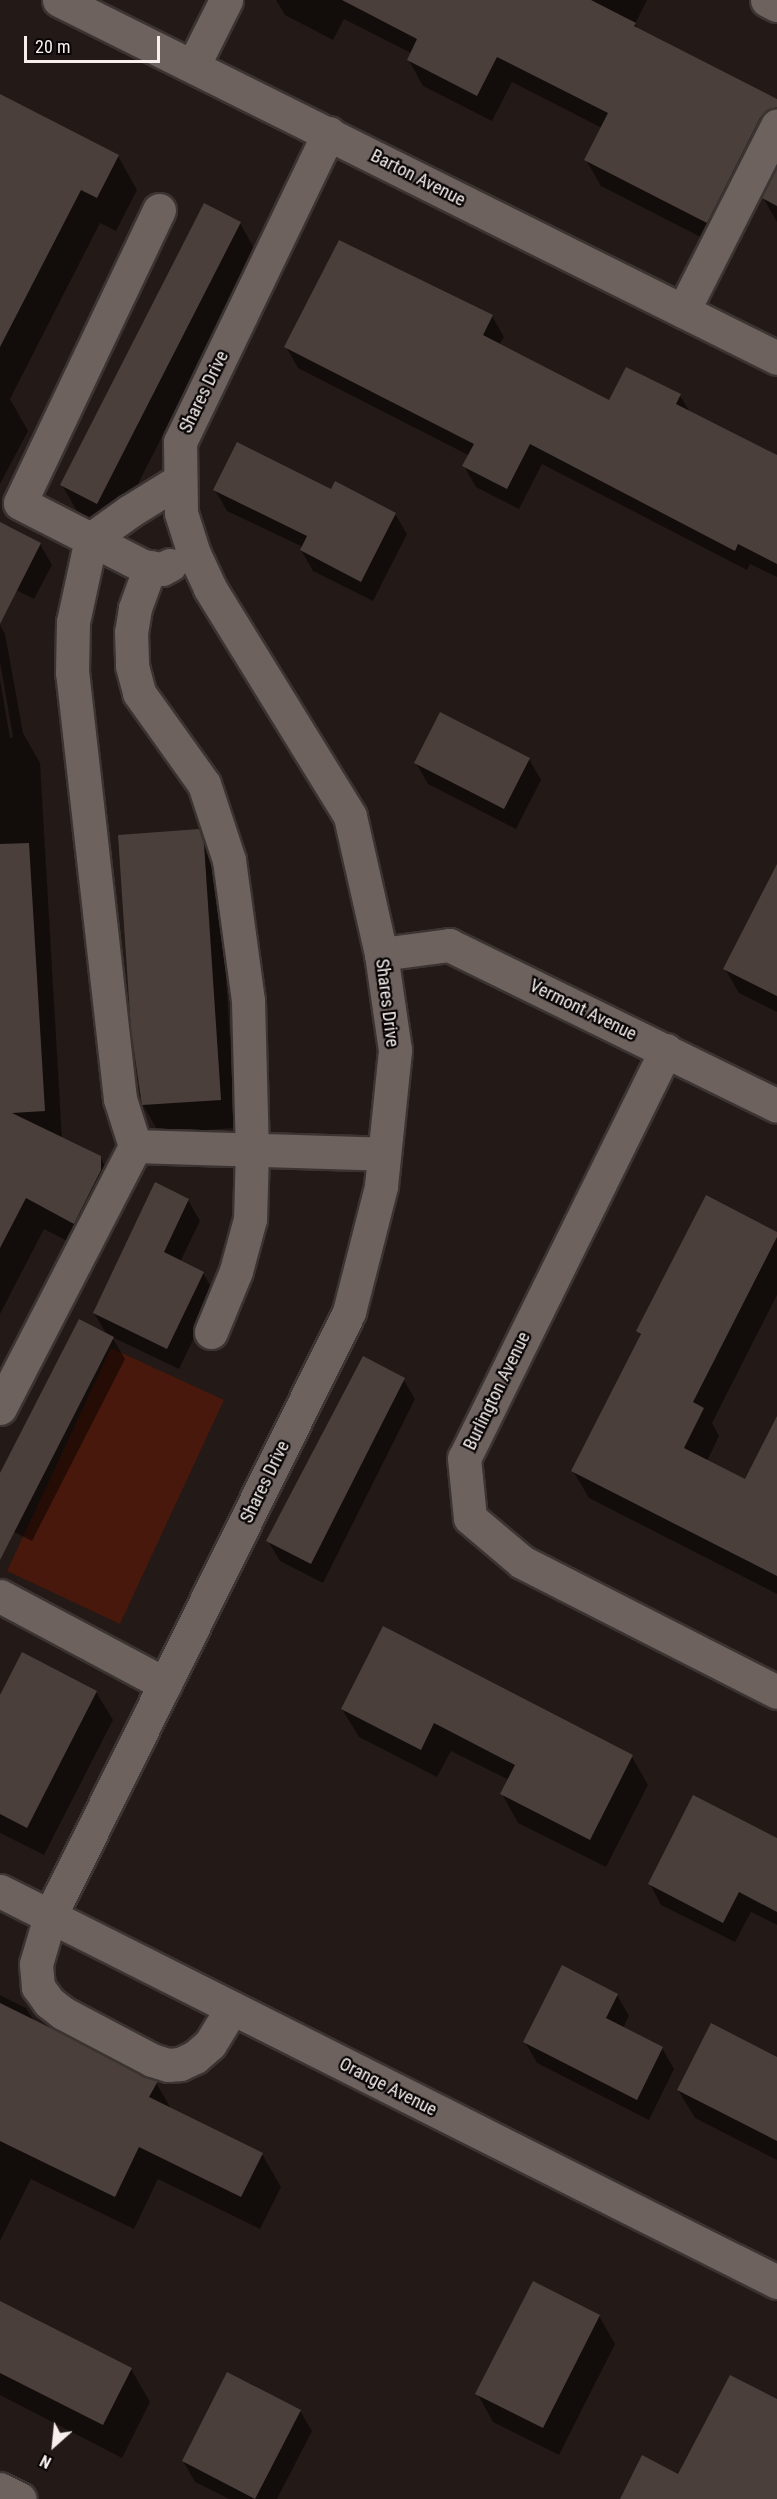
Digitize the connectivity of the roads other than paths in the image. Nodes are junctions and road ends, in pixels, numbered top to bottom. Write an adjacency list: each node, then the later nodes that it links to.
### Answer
1 (59, 0): 5 (street, Barton Avenue)
2 (226, 0): 5 (street)
3 (767, 0): 4 (street)
4 (777, 5)
5 (193, 66): 7 (street, Barton Avenue)
6 (777, 126): 9 (street)
7 (329, 133): 9 (street, Barton Avenue); 11 (street, Shares Drive)
8 (159, 210): 12 (street)
9 (683, 311): 10 (street, Barton Avenue)
10 (777, 358)
11 (180, 480): 12 (street); 13 (street, Shares Drive)
12 (90, 539): 14 (street); 18 (street)
13 (194, 554): 14 (street); 15 (street, Shares Drive)
14 (150, 567): 19 (street)
15 (381, 954): 16 (street, Vermont Avenue); 20 (street, Shares Drive)
16 (666, 1050): 17 (street, Vermont Avenue); 25 (street, Burlington Avenue)
17 (777, 1107)
18 (135, 1146): 19 (street); 22 (street)
19 (252, 1149): 20 (street); 21 (street)
20 (384, 1154): 24 (street, Shares Drive)
21 (211, 1332)
22 (0, 1408)
23 (0, 1596): 24 (street)
24 (165, 1684): 27 (street, Shares Drive)
25 (777, 1692)
26 (0, 1891): 27 (street, Orange Avenue)
27 (50, 1916): 28 (street, Orange Avenue); 28 (street, Shares Drive)
28 (232, 2008): 29 (street, Orange Avenue)
29 (777, 2282)
30 (0, 2489): 31 (street)
31 (20, 2499)

